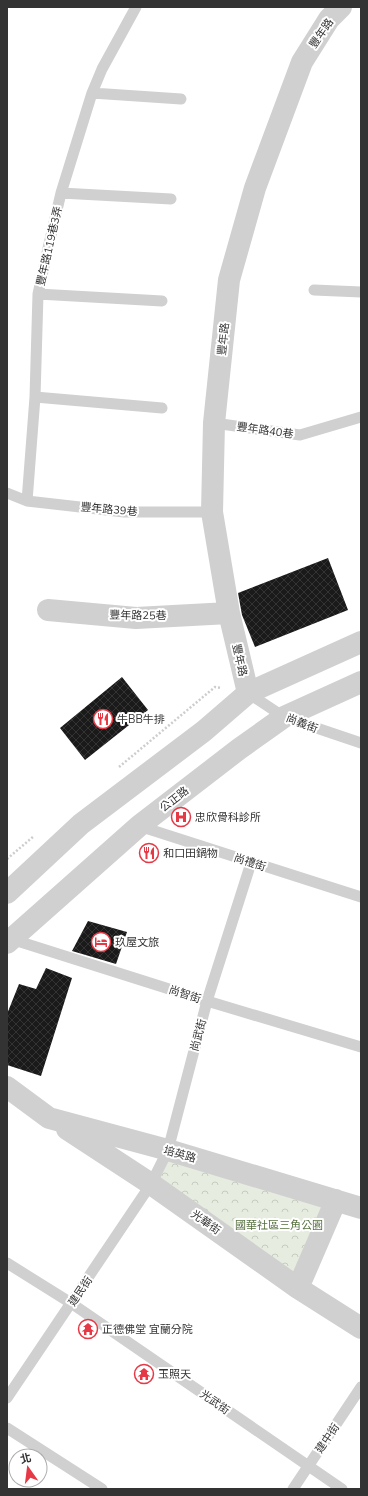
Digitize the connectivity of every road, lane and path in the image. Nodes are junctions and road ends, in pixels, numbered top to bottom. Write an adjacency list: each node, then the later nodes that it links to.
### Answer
1 (136, 7): 3 (lane, 豐年路119巷3弄)
2 (341, 7): 14 (street, 豐年路)
3 (92, 93): 4 (lane); 5 (lane, 豐年路119巷3弄)
4 (181, 99)
5 (61, 193): 6 (lane); 9 (lane, 豐年路119巷3弄)
6 (171, 199)
7 (314, 290): 8 (lane)
8 (361, 292)
9 (38, 294): 10 (lane); 11 (lane, 豐年路119巷3弄)
10 (162, 301)
11 (35, 396): 12 (lane); 16 (lane, 豐年路119巷3弄)
12 (162, 408)
13 (361, 417): 14 (lane, 豐年路40巷)
14 (214, 423): 17 (street, 豐年路)
15 (7, 493): 16 (lane, 豐年路39巷)
16 (27, 501): 17 (lane, 豐年路39巷)
17 (212, 512): 19 (street, 豐年路)
18 (48, 610): 19 (street, 豐年路25巷)
19 (229, 613): 22 (street, 豐年路)
20 (361, 642): 22 (street)
21 (361, 682): 23 (street, 公正路)
22 (248, 693): 23 (lane, 尚義街); 27 (street)
23 (284, 717): 24 (lane, 尚義街); 25 (street, 公正路)
24 (361, 743)
25 (139, 826): 26 (lane, 尚禮街); 29 (street, 公正路)
26 (251, 863): 28 (lane, 尚禮街); 30 (lane, 尚武街)
27 (7, 893)
28 (361, 897)
29 (9, 941): 30 (lane, 尚智街)
30 (207, 1001): 31 (lane, 尚智街); 34 (lane, 尚武街)
31 (361, 1047)
32 (7, 1087): 33 (street, 培英路)
33 (49, 1118): 34 (street, 培英路); 35 (street, 光華街)
34 (168, 1150): 35 (lane, 尚武街); 36 (street, 培英路)
35 (151, 1184): 39 (street, 光華街); 40 (lane, 建民街)
36 (336, 1200): 37 (street, 培英路); 39 (street)
37 (361, 1208)
38 (7, 1263): 40 (lane, 光武街)
39 (298, 1288): 41 (street, 光華街)
40 (71, 1303): 43 (lane, 建民街); 45 (lane, 光武街)
41 (361, 1328)
42 (361, 1387): 45 (lane, 建中街)
43 (7, 1398)
44 (7, 1428): 46 (lane)
45 (308, 1467): 47 (lane, 建中街); 48 (lane, 光武街)
46 (102, 1489)
47 (293, 1489)
48 (342, 1489)

